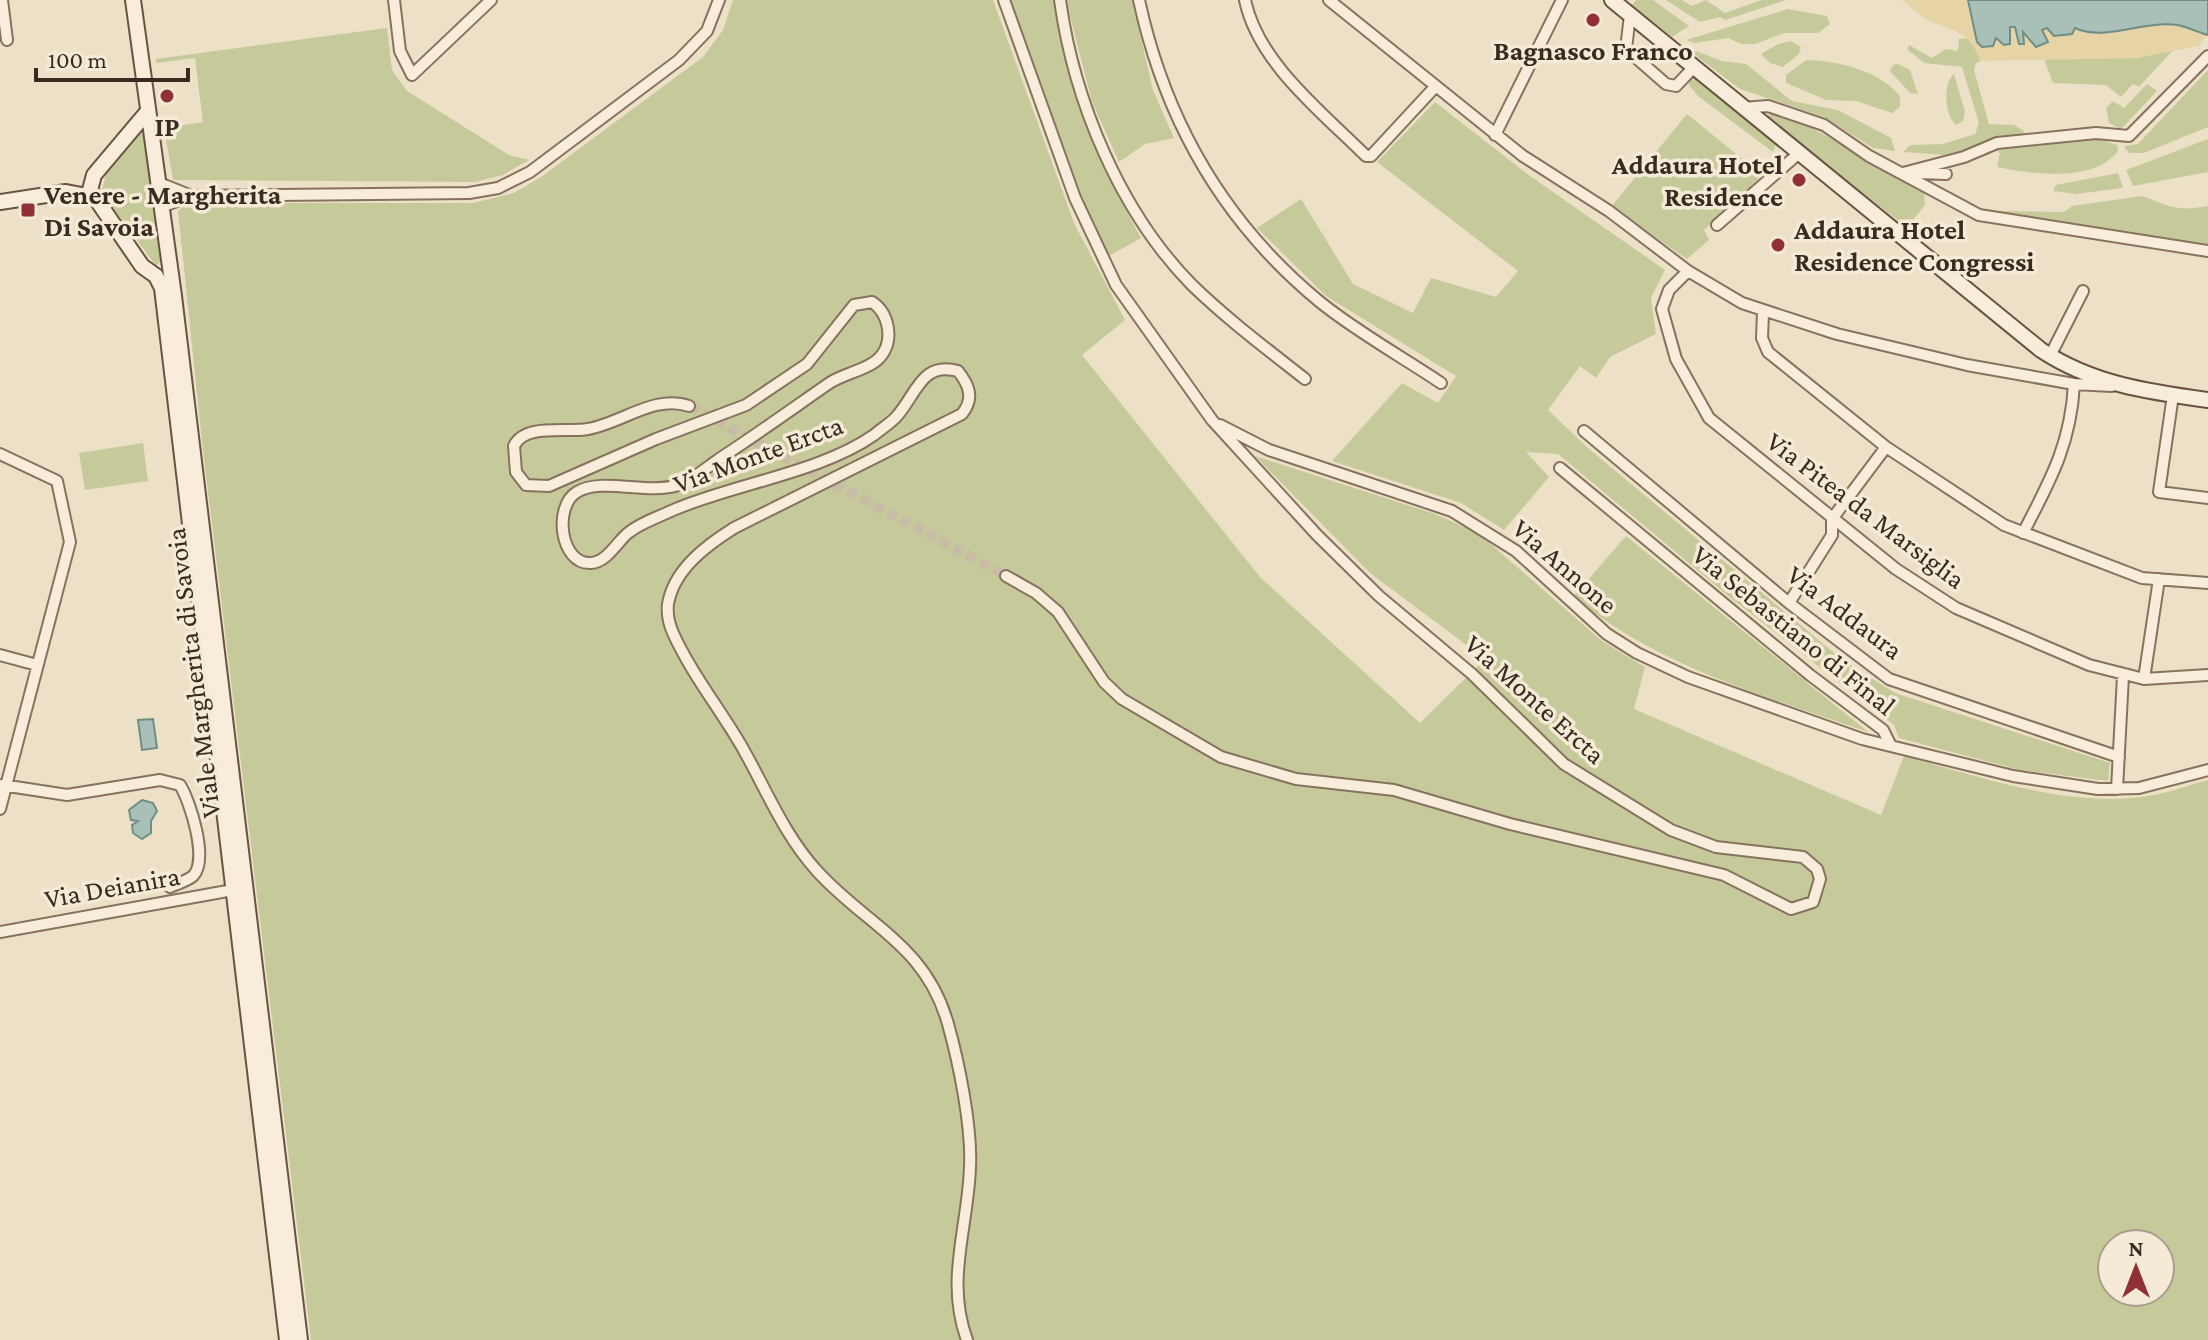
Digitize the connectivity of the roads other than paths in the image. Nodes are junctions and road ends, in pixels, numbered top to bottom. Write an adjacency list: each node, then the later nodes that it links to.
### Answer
1 (2, 0): 14 (street)
2 (133, 0): 19 (street, Viale Margherita di Savoia)
3 (394, 0): 4 (street)
4 (491, 0)
5 (719, 0): 27 (street)
6 (1004, 0): 45 (street, Via Monte Ercta)
7 (1060, 0): 38 (street)
8 (1139, 0): 39 (street)
9 (1245, 0): 17 (street)
10 (1562, 0): 20 (street)
11 (1612, 0): 13 (street)
12 (1336, 2): 17 (street)
13 (1630, 15): 16 (street); 16 (street)
14 (7, 40)
15 (2208, 56): 22 (street)
16 (1693, 68): 18 (street)
17 (1434, 88): 20 (street)
18 (1742, 108): 21 (street); 22 (street)
19 (146, 119): 24 (street); 25 (street, Viale Margherita di Savoia)
20 (1495, 135): 33 (street)
21 (1798, 154): 31 (street); 37 (street)
22 (1901, 173): 23 (street); 32 (street)
23 (1946, 174)
24 (94, 175): 26 (street); 28 (street)
25 (159, 183): 27 (street); 30 (street, Viale Margherita di Savoia)
26 (51, 193): 28 (street); 29 (street)
27 (191, 196): 30 (street)
28 (92, 197): 34 (street)
29 (0, 202)
30 (161, 207): 34 (street, Viale Margherita di Savoia)
31 (1717, 225)
32 (2208, 251)
33 (1688, 271): 36 (street); 51 (street, Via Pitea da Marsiglia)
34 (162, 272): 69 (street, Viale Margherita di Savoia); 72 (street, Viale Margherita di Savoia)
35 (2083, 291): 37 (street)
36 (1763, 312): 40 (street); 47 (street)
37 (2050, 356): 41 (street)
38 (1305, 379)
39 (1441, 383)
40 (2074, 384): 41 (street); 52 (street)
41 (2126, 387): 42 (street)
42 (2173, 395): 43 (street); 50 (street)
43 (2208, 400)
44 (689, 406): 73 (street, Via Monte Ercta)
45 (1212, 420): 53 (street, Via Monte Ercta); 62 (street, Via Annone)
46 (1584, 431): 56 (street, Via Addaura)
47 (1886, 447): 51 (street); 52 (street)
48 (0, 454): 58 (street)
49 (1560, 468): 62 (street, Via Sebastiano di Final)
50 (2208, 498)
51 (1832, 519): 56 (street); 60 (street, Via Pitea da Marsiglia)
52 (2023, 533): 54 (street)
53 (1006, 576)
54 (2159, 579): 55 (street); 61 (street)
55 (2208, 583)
56 (1789, 603): 63 (street, Via Addaura)
57 (0, 655): 58 (street)
58 (37, 665): 65 (street)
59 (2208, 675): 61 (street, Via Pitea da Marsiglia)
60 (2123, 676): 61 (street, Via Pitea da Marsiglia); 63 (street)
61 (2144, 679)
62 (1890, 744): 66 (street, Via Sebastiano di Final)
63 (2119, 757): 66 (street)
64 (2208, 770): 66 (street, Via Sebastiano di Final)
65 (3, 785): 67 (street); 68 (street)
66 (2117, 789)
67 (0, 809)
68 (170, 887)
69 (233, 890): 70 (street, Via Deianira); 71 (street, Viale Margherita di Savoia)
70 (0, 932)
71 (287, 1340)
72 (300, 1340)
73 (967, 1340)

